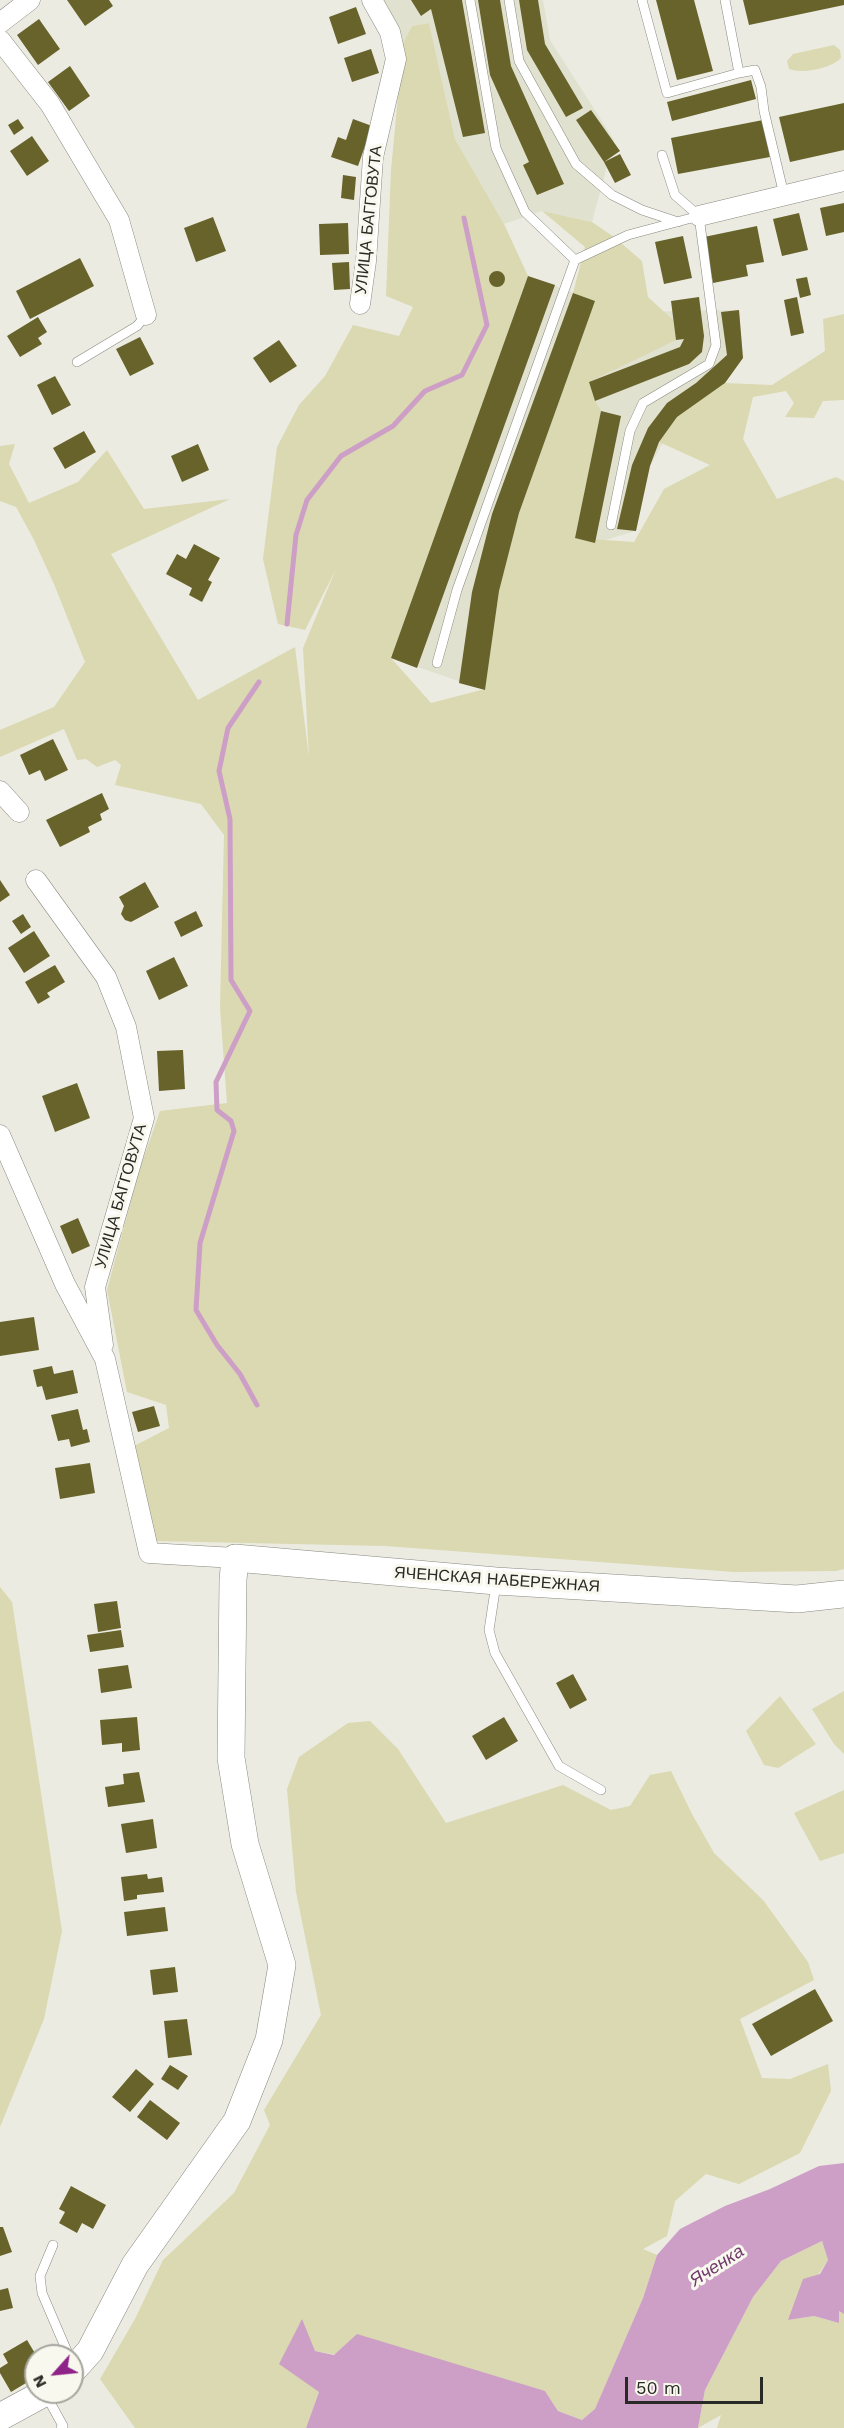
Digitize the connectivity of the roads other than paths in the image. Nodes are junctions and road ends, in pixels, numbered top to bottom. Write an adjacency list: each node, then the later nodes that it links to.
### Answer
1 (30, 0): 7 (street)
2 (372, 0): 16 (street, УЛИЦА БАГГОВУТА)
3 (470, 0): 15 (lane)
4 (509, 0): 14 (lane)
5 (642, 0): 9 (lane)
6 (725, 0): 9 (lane)
7 (0, 23)
8 (0, 40): 17 (street)
9 (740, 74): 12 (lane)
10 (662, 155): 13 (lane)
11 (844, 181): 12 (street)
12 (784, 195): 13 (street)
13 (699, 216): 14 (lane); 19 (lane)
14 (678, 222): 15 (lane)
15 (575, 260): 20 (lane)
16 (360, 304)
17 (146, 315): 18 (lane)
18 (77, 362)
19 (611, 525)
20 (437, 663)
21 (0, 791): 22 (street)
22 (19, 812)
23 (36, 880): 25 (street, УЛИЦА БАГГОВУТА)
24 (0, 1134): 25 (street)
25 (105, 1359): 26 (street, ЯЧЕНСКАЯ НАБЕРЕЖНАЯ)
26 (236, 1558): 27 (street, ЯЧЕНСКАЯ НАБЕРЕЖНАЯ); 32 (street)
27 (496, 1581): 28 (street, ЯЧЕНСКАЯ НАБЕРЕЖНАЯ); 29 (lane)
28 (844, 1594)
29 (601, 1790)
30 (53, 2246): 31 (lane)
31 (63, 2344)
32 (84, 2356)
33 (24, 2404): 35 (street)
34 (52, 2404): 36 (lane)
35 (0, 2417)
36 (61, 2428)

